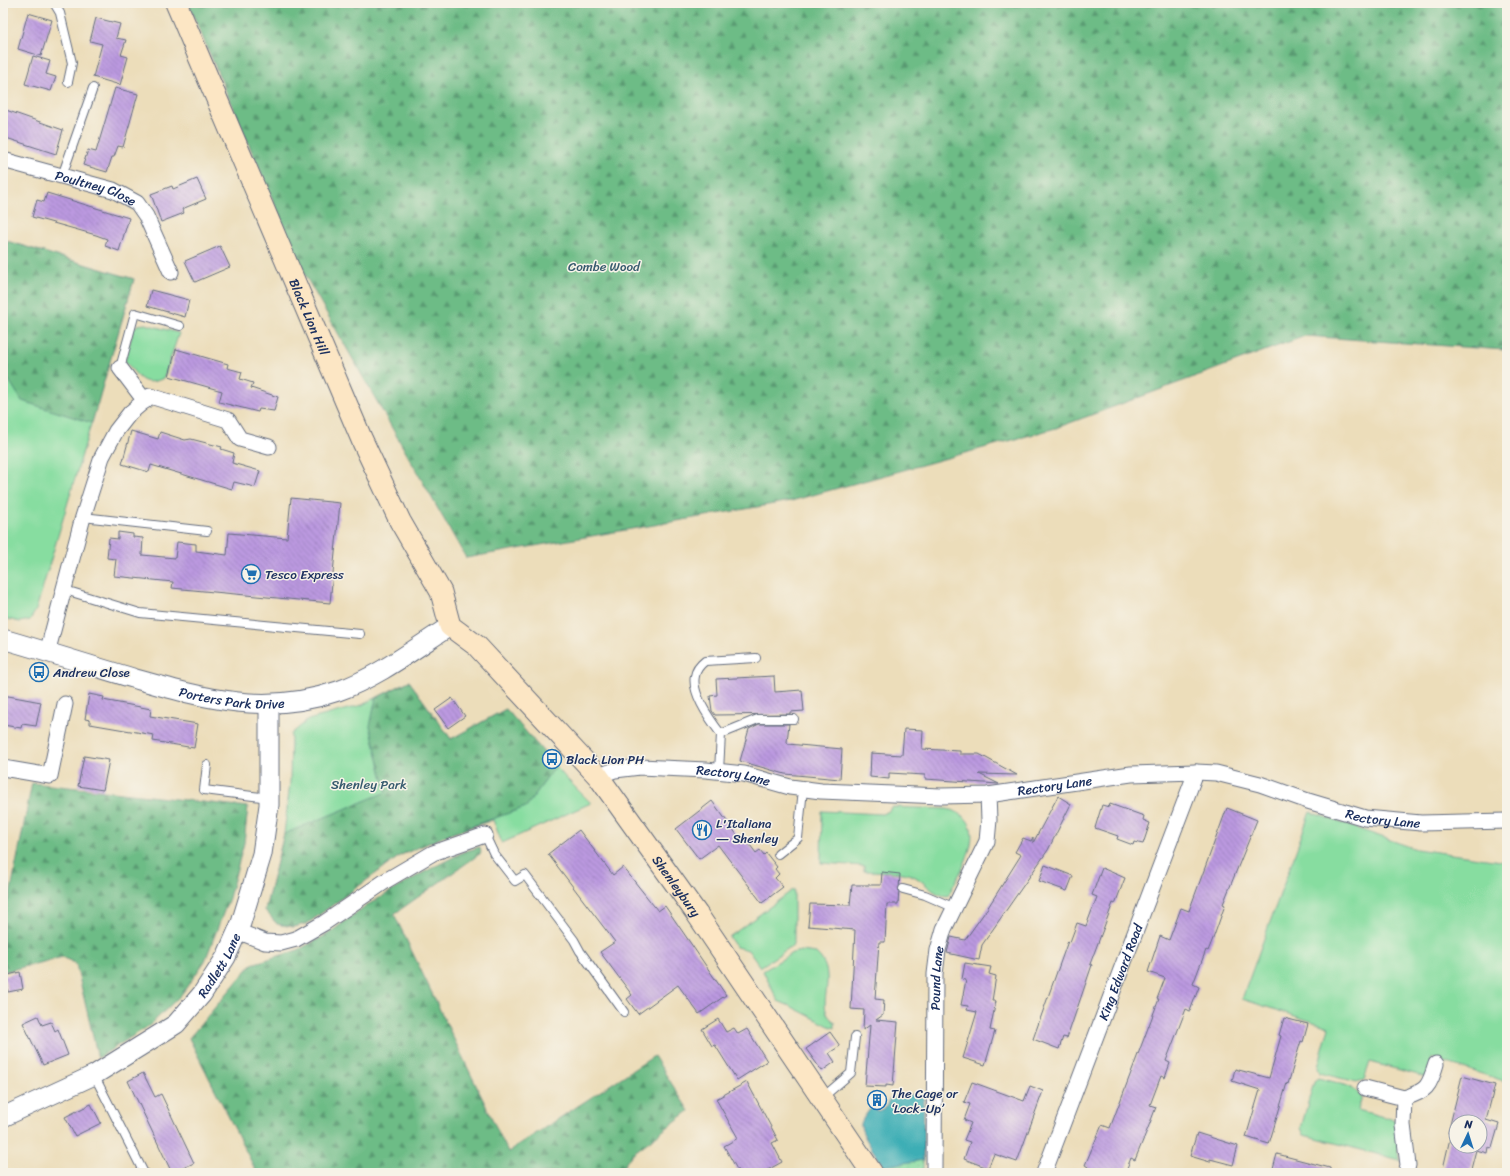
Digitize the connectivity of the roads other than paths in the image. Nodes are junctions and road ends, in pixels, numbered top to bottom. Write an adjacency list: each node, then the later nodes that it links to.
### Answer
1 (54, 3): 3 (lane)
2 (176, 3): 15 (main road, Black Lion Hill)
3 (68, 82)
4 (93, 88): 6 (lane)
5 (3, 160): 6 (street, Poultney Close)
6 (62, 176): 7 (street, Poultney Close)
7 (171, 272)
8 (180, 326): 9 (lane)
9 (120, 368): 10 (street)
10 (145, 401): 11 (street); 12 (street)
11 (269, 447)
12 (83, 518): 13 (lane); 14 (street)
13 (207, 531)
14 (65, 590): 16 (lane); 18 (street)
15 (450, 626): 21 (street, Porters Park Drive); 28 (main road, Shenleybury)
16 (360, 634)
17 (3, 639): 18 (street, Porters Park Drive)
18 (47, 653): 21 (street, Porters Park Drive)
19 (756, 658): 23 (lane)
20 (65, 704): 25 (street)
21 (269, 704): 31 (street, Radlett Lane)
22 (794, 719): 23 (lane)
23 (721, 734): 26 (lane)
24 (208, 765): 31 (lane)
25 (3, 768)
26 (719, 771): 28 (street, Rectory Lane); 29 (street, Rectory Lane)
27 (1196, 772): 30 (street, Rectory Lane); 32 (street, Rectory Lane); 49 (street, King Edward Road)
28 (598, 776): 43 (main road, Shenleybury)
29 (803, 788): 30 (street, Rectory Lane); 34 (lane)
30 (988, 795): 36 (street, Pound Lane)
31 (269, 798): 37 (street, Radlett Lane)
32 (1507, 821)
33 (485, 835): 37 (street); 38 (lane)
34 (778, 854)
35 (903, 889): 36 (lane)
36 (955, 908): 48 (street, Pound Lane)
37 (237, 931): 41 (street, Radlett Lane)
38 (624, 1012)
39 (855, 1037): 43 (lane)
40 (1436, 1064): 44 (street)
41 (94, 1075): 45 (street, Radlett Lane); 46 (lane)
42 (1365, 1088): 44 (street)
43 (822, 1098): 47 (main road, Shenleybury)
44 (1404, 1098): 50 (street)
45 (3, 1117)
46 (144, 1173)
47 (872, 1173)
48 (934, 1173)
49 (1044, 1173)
50 (1406, 1173)

